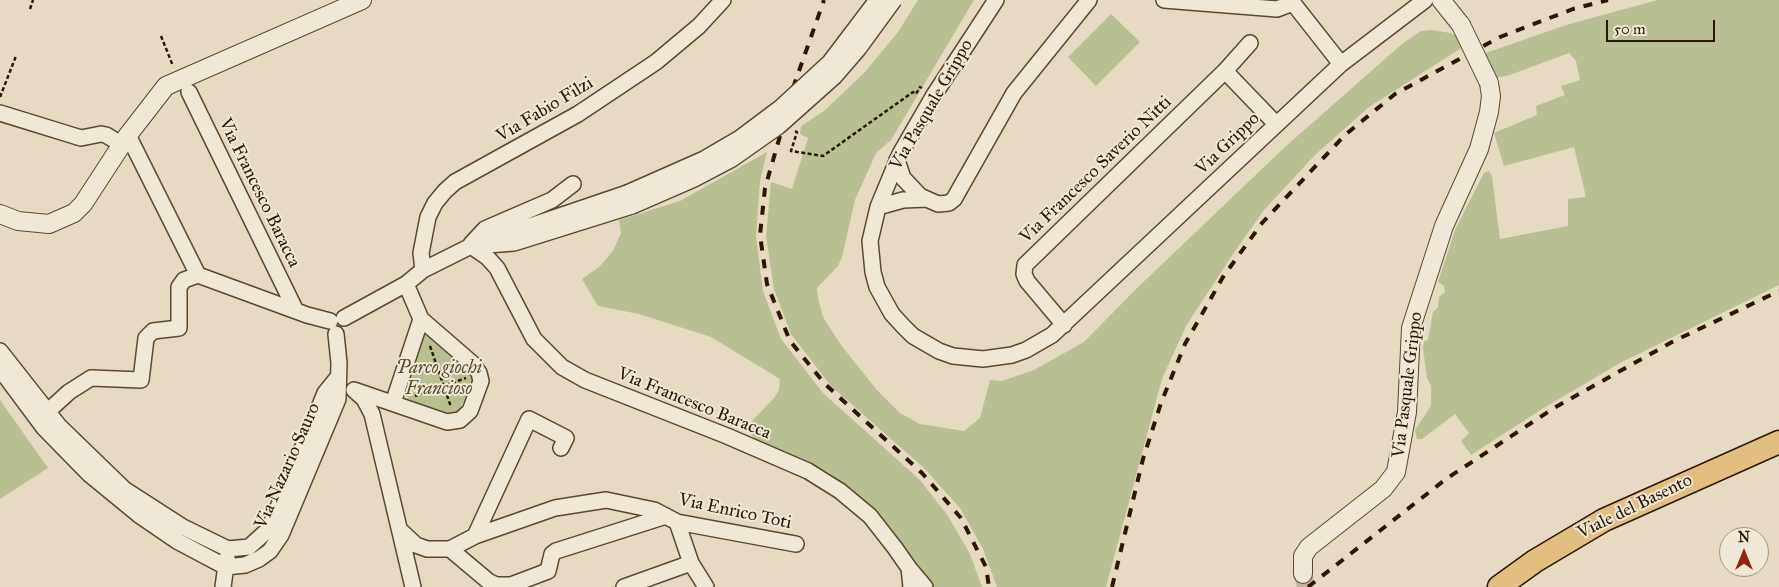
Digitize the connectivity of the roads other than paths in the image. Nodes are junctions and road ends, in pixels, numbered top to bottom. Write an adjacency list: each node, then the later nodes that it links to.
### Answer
1 (362, 0): 14 (street)
2 (723, 0): 25 (street, Via Fabio Filzi)
3 (877, 0): 21 (street, bridge)
4 (894, 0): 21 (street, bridge)
5 (996, 0): 18 (street, Via Pasquale Grippo)
6 (1089, 0): 20 (street)
7 (1164, 0): 10 (street)
8 (1425, 0): 12 (street, Via Grippo)
9 (1441, 0): 49 (street, Via Pasquale Grippo, bridge)
10 (1295, 2): 12 (street)
11 (1250, 43): 13 (street, Via Francesco Saverio Nitti)
12 (1342, 64): 16 (street, Via Grippo)
13 (1225, 71): 16 (street); 31 (street, Via Francesco Saverio Nitti)
14 (183, 86): 17 (street); 28 (street, Via Francesco Baracca)
15 (0, 113): 17 (street)
16 (1276, 124): 31 (street, Via Grippo)
17 (124, 139): 23 (street); 26 (street)
18 (897, 160): 20 (street); 22 (street, Via Pasquale Grippo)
19 (573, 184): 24 (street)
20 (927, 199): 22 (street)
21 (630, 200): 24 (street)
22 (878, 207): 31 (street, Via Pasquale Grippo)
23 (0, 214)
24 (470, 246): 25 (street); 48 (street, Via Francesco Baracca)
25 (423, 270): 27 (street)
26 (198, 275): 28 (street); 37 (street)
27 (406, 284): 29 (street); 30 (street)
28 (296, 311): 30 (street)
29 (421, 319): 36 (street); 36 (street)
30 (336, 324): 34 (street, Via Nazario Sauro)
31 (1064, 325)
32 (0, 351): 37 (street)
33 (0, 369): 47 (street)
34 (338, 377): 35 (street); 44 (street, Via Nazario Sauro); 47 (street, Via Nazario Sauro)
35 (354, 390): 36 (street); 41 (street)
36 (394, 403)
37 (47, 412): 44 (street)
38 (1779, 442): 56 (main road, Viale del Basento)
39 (561, 448): 42 (street)
40 (671, 519): 42 (street, Via Enrico Toti); 43 (street, Via Enrico Toti); 45 (street, Via Enrico Toti); 46 (street)
41 (400, 530): 45 (street, Via Enrico Toti); 51 (street)
42 (475, 536): 45 (street, Via Enrico Toti)
43 (796, 544)
44 (228, 549): 47 (street)
45 (450, 549)
46 (691, 563): 52 (street); 53 (street)
47 (226, 567): 50 (street)
48 (909, 568): 54 (street); 55 (street, Via Francesco Baracca)
49 (1303, 574)
50 (223, 587)
51 (413, 587)
52 (624, 587)
53 (706, 587)
54 (911, 587)
55 (926, 587)
56 (1499, 587)

